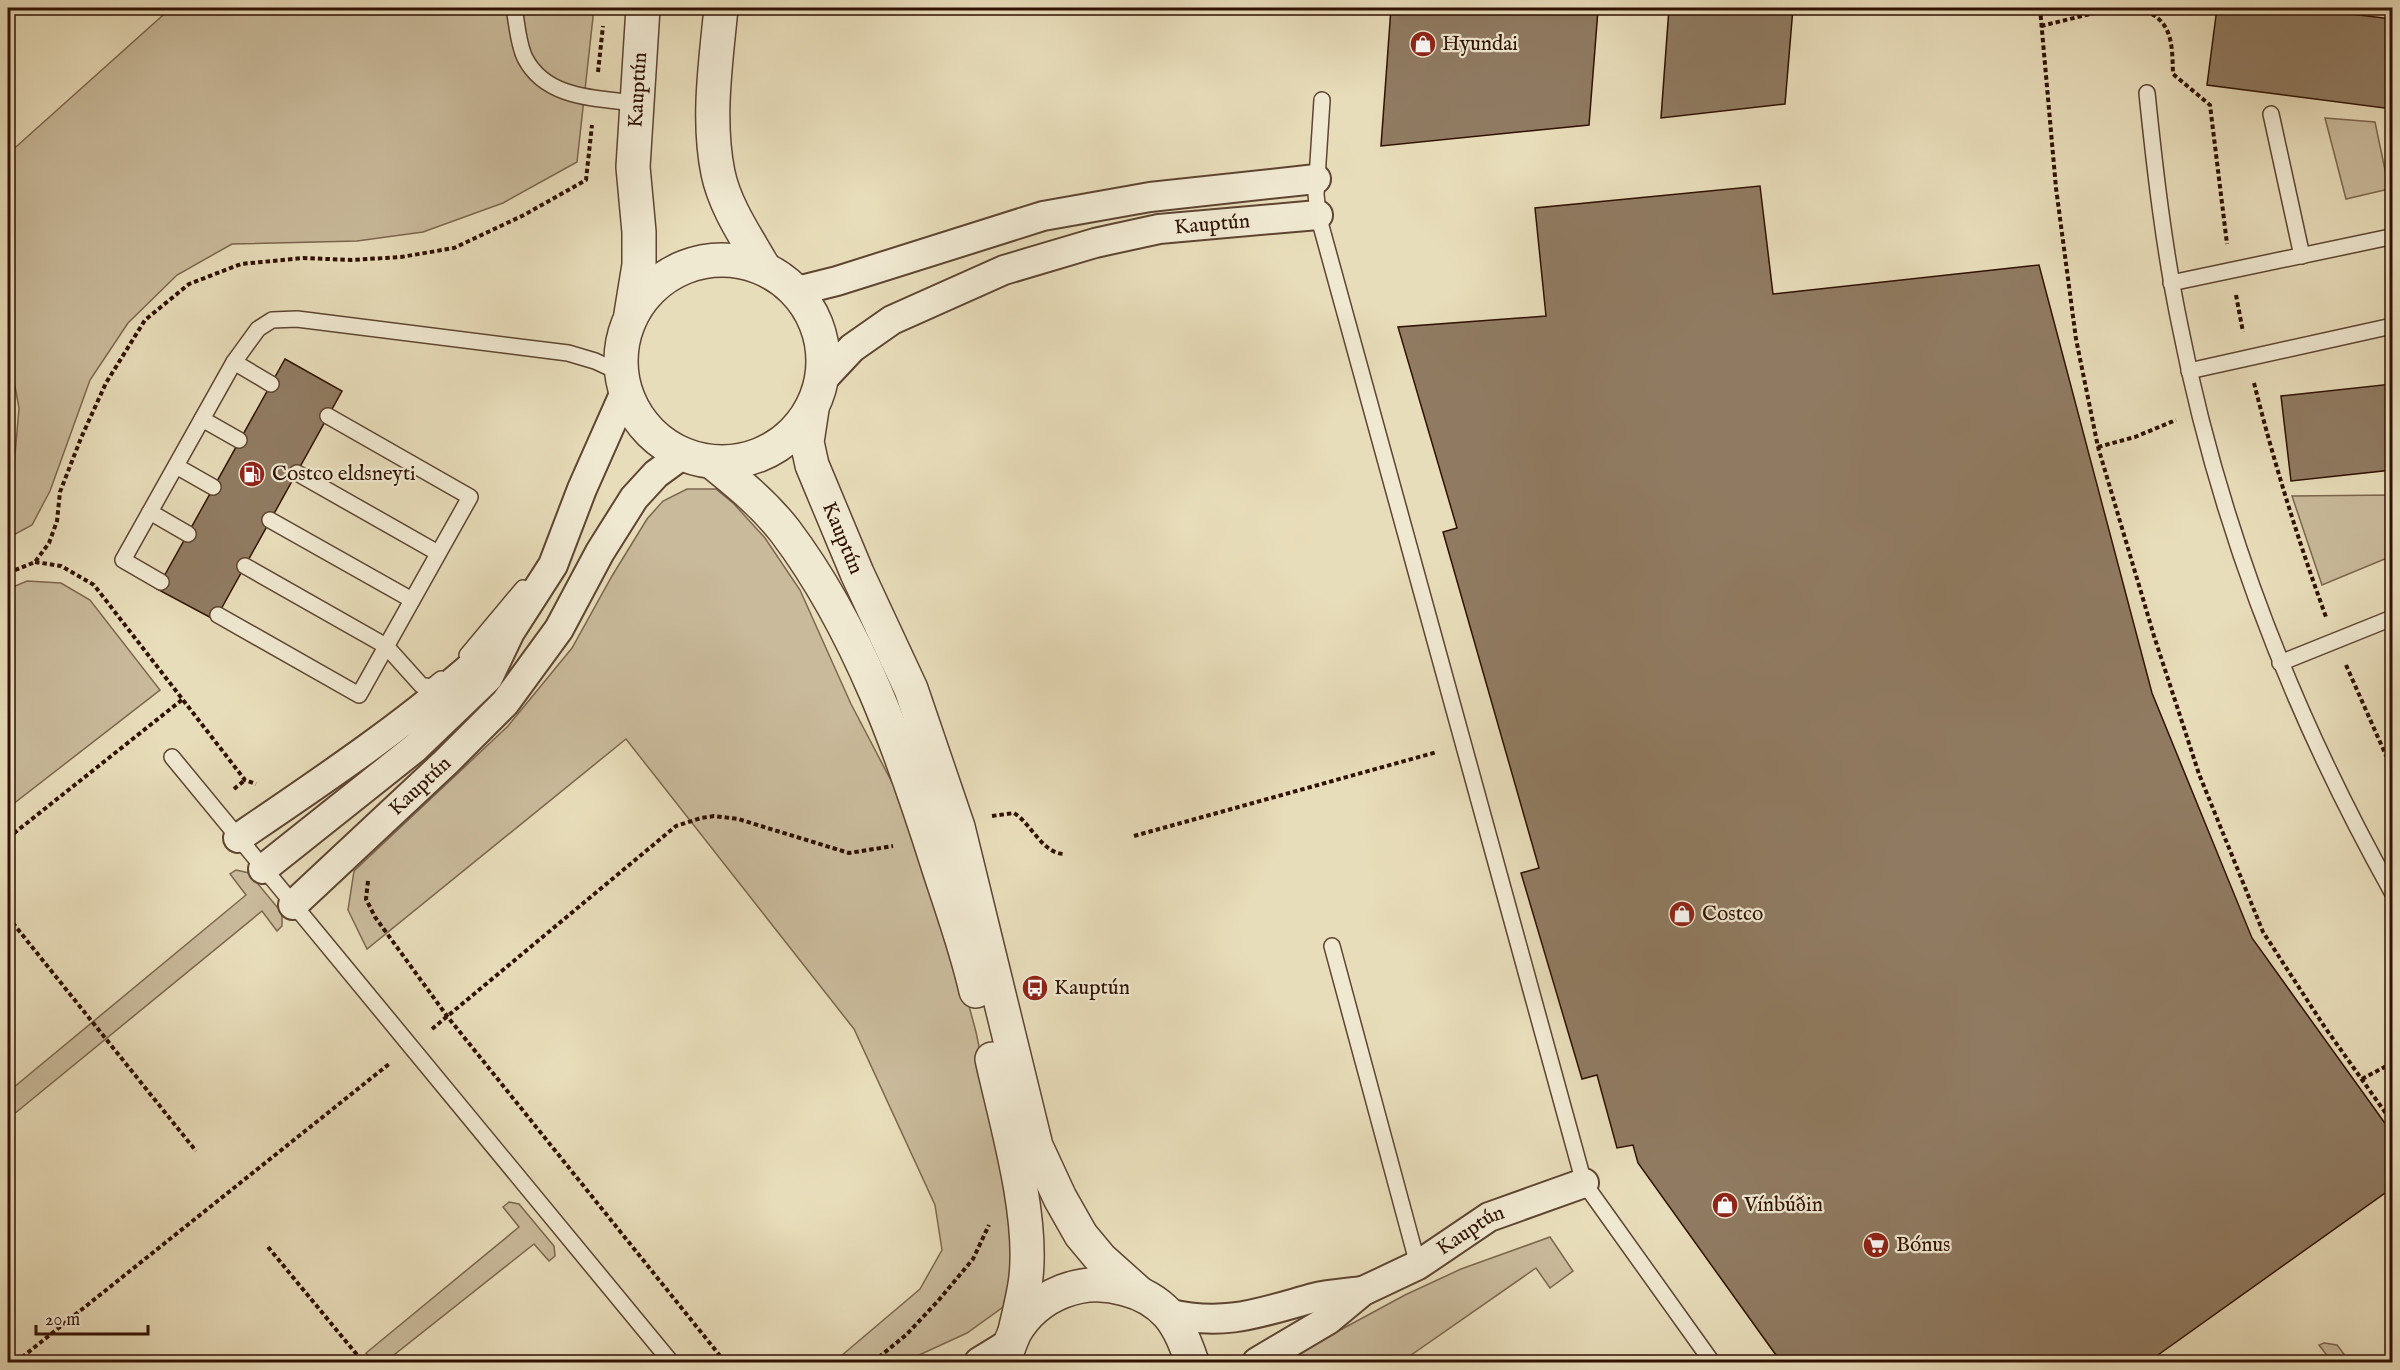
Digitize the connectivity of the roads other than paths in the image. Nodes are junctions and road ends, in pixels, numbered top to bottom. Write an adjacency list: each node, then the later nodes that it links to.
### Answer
1 (514, 8): 6 (lane)
2 (643, 8): 6 (street, Kauptún)
3 (721, 8): 12 (street, Kauptún)
4 (2147, 93): 13 (lane)
5 (1322, 100): 8 (lane)
6 (636, 103): 15 (street, Kauptún)
7 (2271, 114): 11 (lane)
8 (1316, 179): 9 (lane); 14 (street, Kauptún)
9 (1318, 216): 21 (street, Kauptún); 48 (lane)
10 (2390, 237): 11 (lane)
11 (2302, 256): 13 (lane)
12 (764, 268): 14 (street, Kauptún); 15 (street, Kauptún)
13 (2172, 283): 18 (lane)
14 (797, 291): 21 (street, Kauptún)
15 (631, 315): 19 (street, Kauptún)
16 (2392, 326): 18 (lane)
17 (234, 362): 19 (lane); 20 (lane); 23 (lane)
18 (2189, 371): 41 (lane)
19 (623, 382): 25 (street, Kauptún); 29 (street, Kauptún)
20 (271, 384)
21 (817, 395): 25 (street, Kauptún); 51 (street, Kauptún)
22 (328, 416): 33 (lane)
23 (202, 419): 24 (lane); 26 (lane)
24 (240, 440)
25 (697, 459): 46 (street, Kauptún); 53 (street, Kauptún)
26 (176, 466): 28 (lane); 30 (lane)
27 (297, 472): 33 (lane)
28 (213, 487)
29 (582, 489): 39 (street, Kauptún); 40 (lane)
30 (150, 512): 32 (lane); 35 (lane)
31 (270, 520): 36 (lane)
32 (188, 534)
33 (438, 553): 36 (lane)
34 (245, 566): 40 (lane)
35 (161, 582)
36 (412, 600): 40 (lane)
37 (218, 615): 40 (lane)
38 (2392, 618): 41 (lane)
39 (510, 632): 43 (street, Kauptún); 44 (street, Kauptún)
40 (386, 646)
41 (2280, 663): 45 (lane)
42 (172, 757): 43 (lane)
43 (238, 838): 44 (lane)
44 (263, 869): 46 (lane)
45 (2392, 892)
46 (293, 905): 54 (lane)
47 (1332, 946): 49 (lane)
48 (1584, 1183): 49 (street, Kauptún); 58 (lane)
49 (1418, 1265): 50 (street, Kauptún)
50 (1364, 1291): 52 (street, Kauptún); 57 (street, Kauptún)
51 (1138, 1293): 52 (street, Kauptún); 53 (street, Kauptún)
52 (1167, 1313): 56 (street, Kauptún)
53 (1010, 1346): 55 (street, Kauptún)
54 (671, 1362)
55 (979, 1362)
56 (1192, 1362)
57 (1257, 1362)
58 (1712, 1362)

